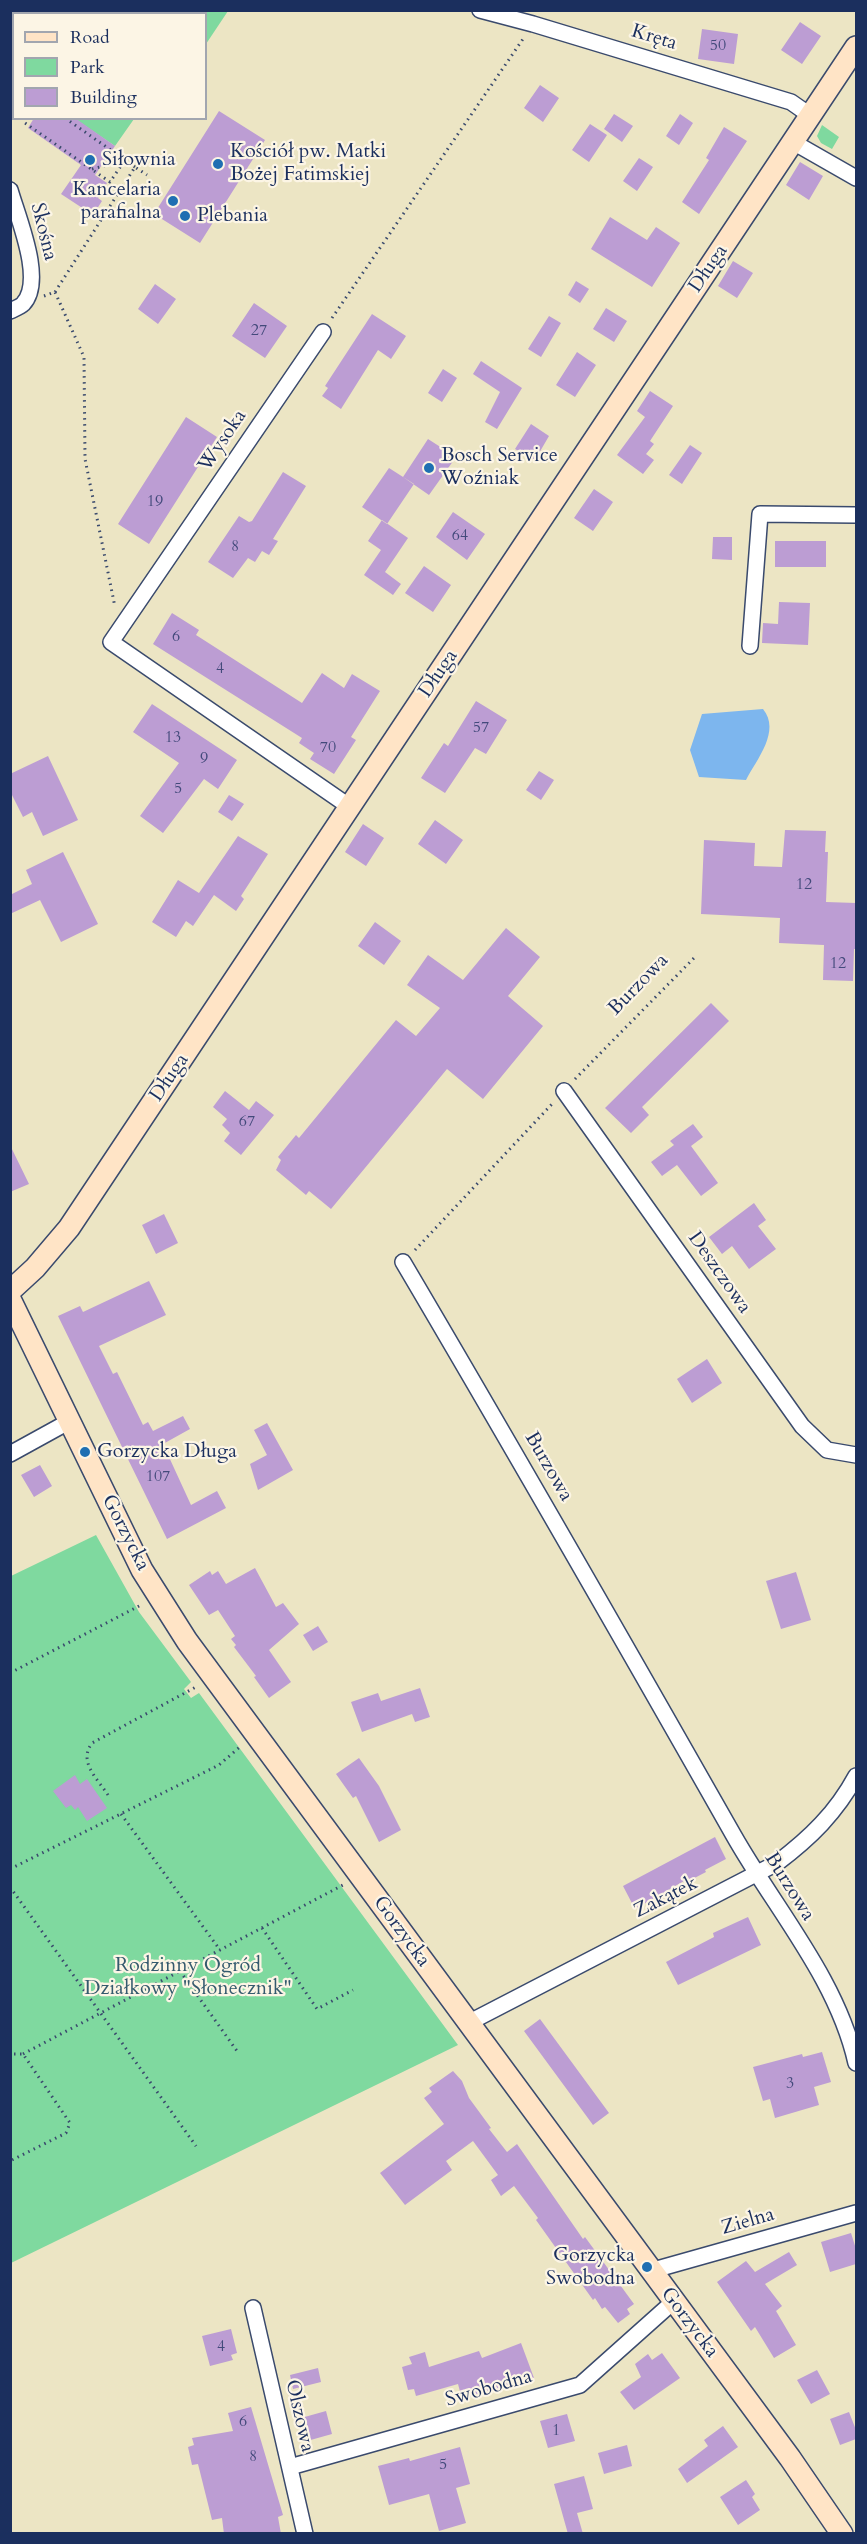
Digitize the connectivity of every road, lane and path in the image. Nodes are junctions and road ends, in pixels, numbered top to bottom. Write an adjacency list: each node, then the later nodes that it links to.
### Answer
1 (480, 10): 2 (street, Kręta)
2 (534, 17): 4 (street, Kręta); 16 (path)
3 (856, 47): 4 (street, Długa)
4 (811, 116): 7 (street, Długa)
5 (27, 120): 10 (path)
6 (68, 120): 8 (path)
7 (793, 142): 12 (street); 20 (street, Długa)
8 (125, 160): 9 (path); 10 (path); 10 (path)
9 (135, 167): 11 (path); 14 (path)
10 (91, 169)
11 (147, 175)
12 (856, 178)
13 (10, 190): 15 (street, Skośna)
14 (55, 292): 15 (path); 18 (path)
15 (17, 308)
16 (323, 332): 18 (street, Wysoka)
17 (856, 515): 19 (street)
18 (120, 629): 20 (street)
19 (750, 646)
20 (350, 807): 24 (street, Długa)
21 (696, 956): 22 (path, Burzowa)
22 (564, 1091): 23 (path, Burzowa); 28 (street, Deszczowa)
23 (403, 1262): 37 (street, Burzowa)
24 (10, 1291)
25 (10, 1299): 26 (street, Gorzycka)
26 (70, 1421): 27 (street); 45 (street, Gorzycka)
27 (10, 1454)
28 (856, 1455)
29 (138, 1607): 30 (path)
30 (10, 1673)
31 (187, 1694): 34 (path)
32 (239, 1747): 35 (path)
33 (856, 1776): 37 (street, Zakątek)
34 (108, 1795)
35 (121, 1814): 36 (path); 41 (path)
36 (10, 1869)
37 (756, 1875): 45 (street, Zakątek); 49 (street, Burzowa)
38 (342, 1886): 40 (path)
39 (10, 1887): 44 (path)
40 (262, 1928): 41 (path); 43 (path)
41 (220, 1950): 42 (path)
42 (180, 1971): 44 (path); 46 (path)
43 (353, 1990)
44 (102, 2013): 48 (path); 50 (path)
45 (468, 2023): 53 (street, Gorzycka)
46 (237, 2051)
47 (11, 2053): 48 (path)
48 (22, 2054): 51 (path)
49 (856, 2063)
50 (196, 2146)
51 (10, 2161)
52 (856, 2213): 53 (street, Zielna)
53 (650, 2271): 54 (street, Gorzycka)
54 (673, 2302): 56 (street, Swobodna); 58 (street, Gorzycka)
55 (253, 2308): 56 (street, Olszowa)
56 (290, 2467): 57 (street, Olszowa)
57 (305, 2534)
58 (842, 2534)

